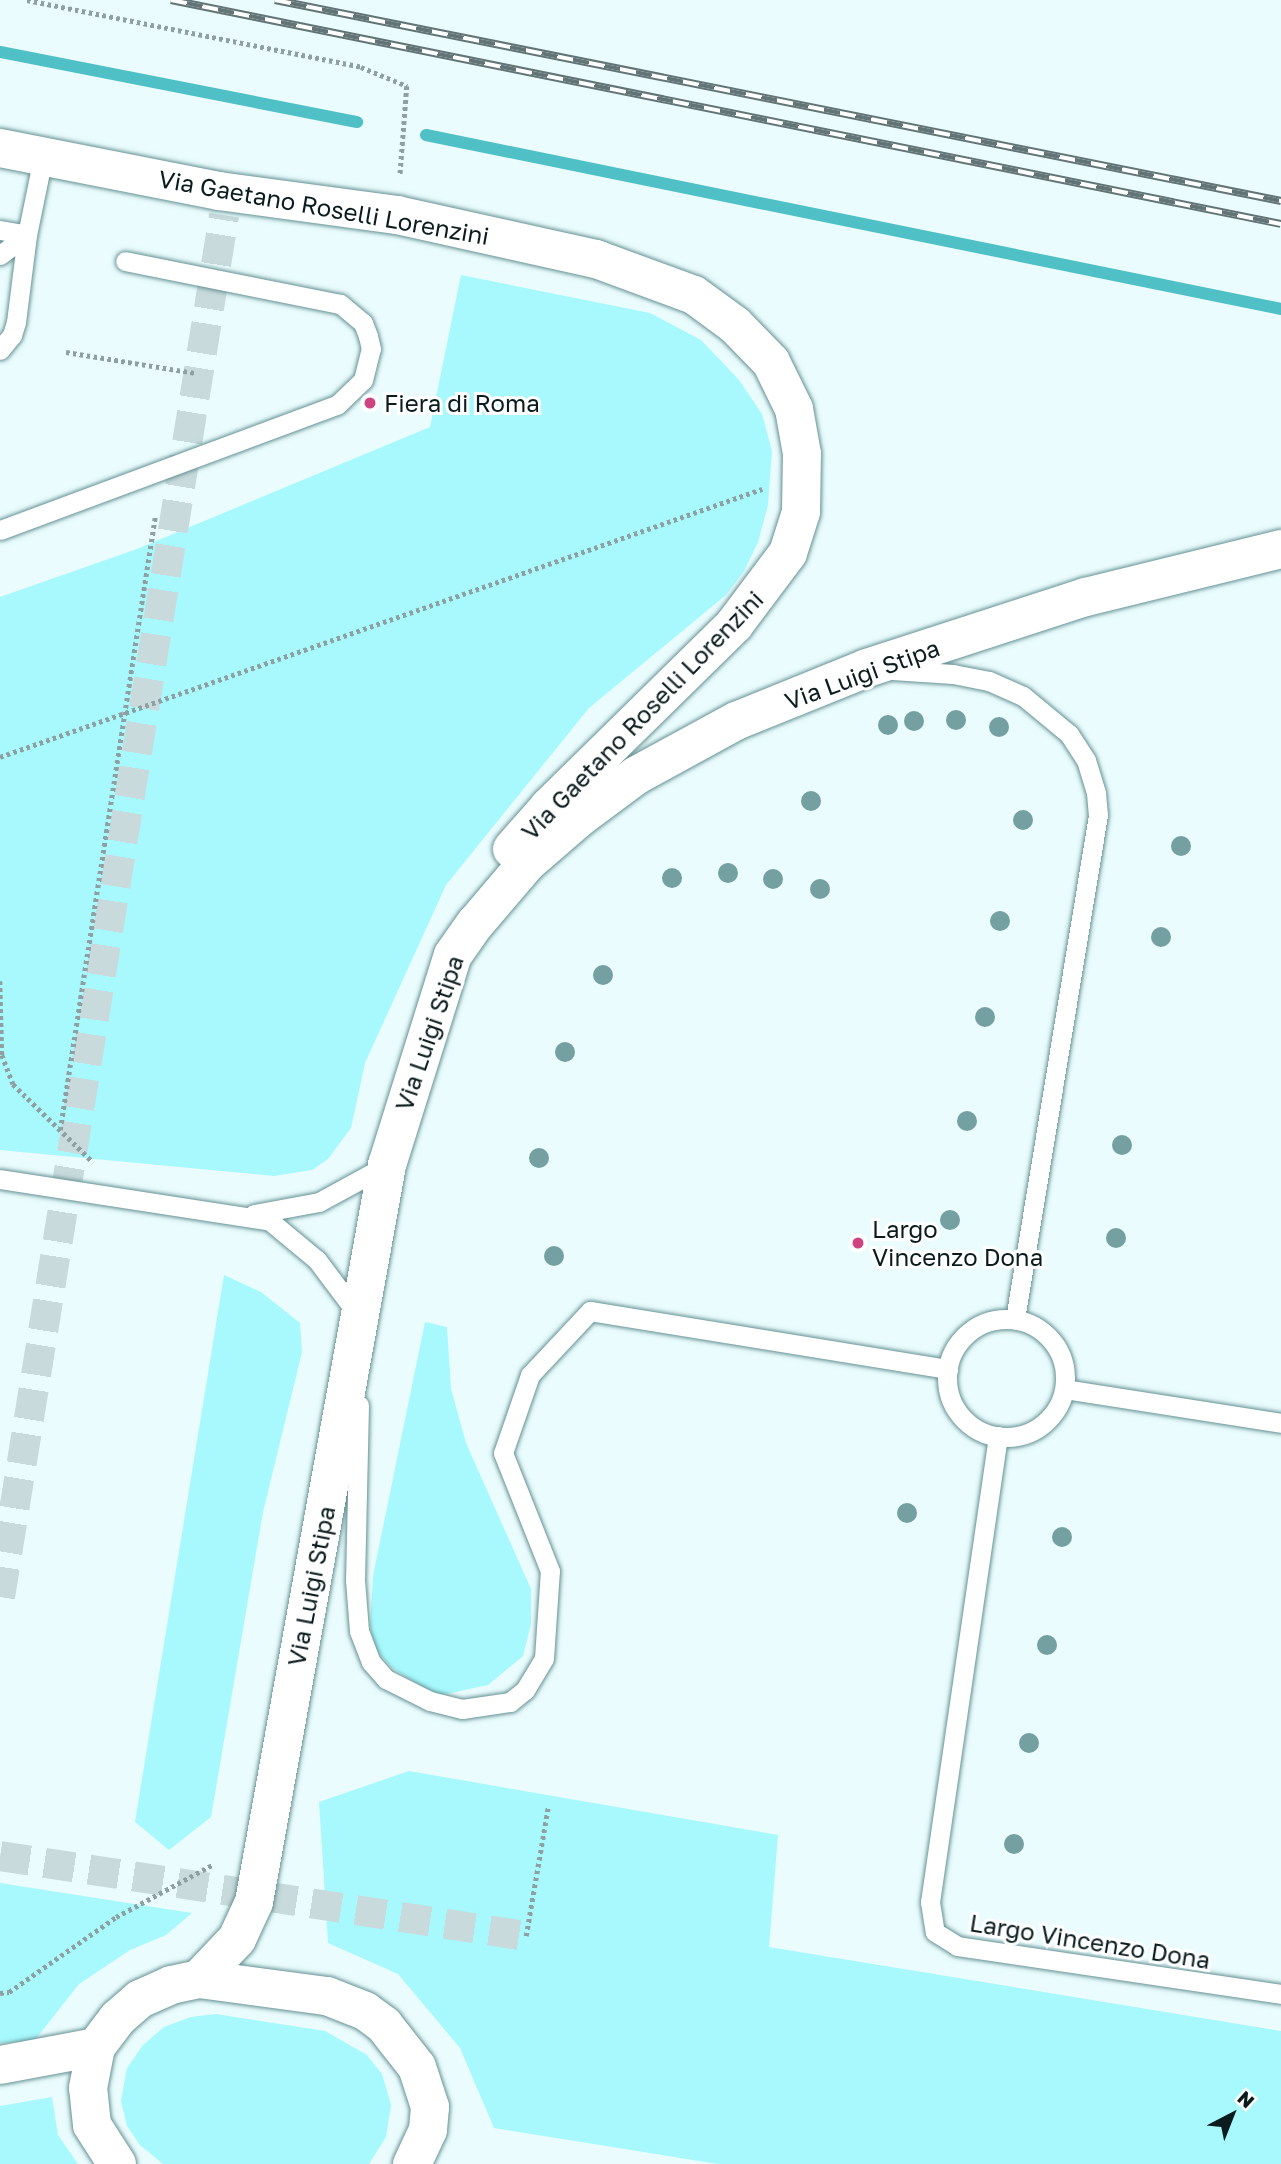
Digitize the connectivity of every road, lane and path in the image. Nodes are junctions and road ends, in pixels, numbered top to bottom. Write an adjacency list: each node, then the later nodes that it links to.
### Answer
1 (27, 0): 4 (path)
2 (0, 148): 3 (street, Via Gaetano Roselli Lorenzini)
3 (43, 157): 4 (street, Via Gaetano Roselli Lorenzini); 6 (lane)
4 (397, 215): 19 (street, Via Gaetano Roselli Lorenzini)
5 (0, 230): 6 (lane)
6 (27, 235): 7 (lane); 9 (lane)
7 (0, 255)
8 (125, 261): 14 (lane)
9 (0, 350)
10 (66, 352): 11 (path)
11 (196, 373)
12 (771, 486): 17 (path)
13 (155, 517): 17 (path)
14 (0, 530)
15 (1281, 549): 16 (street, Via Luigi Stipa)
16 (867, 668): 19 (street, Via Luigi Stipa); 26 (lane)
17 (125, 713): 18 (path); 21 (path)
18 (0, 757)
19 (453, 955): 22 (street, Via Luigi Stipa)
20 (0, 981): 21 (path)
21 (60, 1130): 23 (path)
22 (387, 1166): 25 (lane); 27 (street, Via Luigi Stipa)
23 (101, 1169)
24 (0, 1179): 25 (lane)
25 (249, 1214): 27 (lane)
26 (1015, 1319): 28 (lane); 29 (lane)
27 (359, 1326): 28 (lane); 35 (street, Via Luigi Stipa)
28 (948, 1368): 31 (lane)
29 (1065, 1389): 30 (lane); 31 (lane)
30 (1281, 1423)
31 (998, 1436): 37 (lane, Largo Vincenzo Dona)
32 (548, 1807): 34 (path)
33 (214, 1864): 36 (path)
34 (526, 1936)
35 (199, 1979): 38 (street); 41 (street)
36 (0, 1993)
37 (1281, 1994)
38 (96, 2047): 39 (street); 40 (street)
39 (0, 2065)
40 (117, 2164)
41 (412, 2164)

